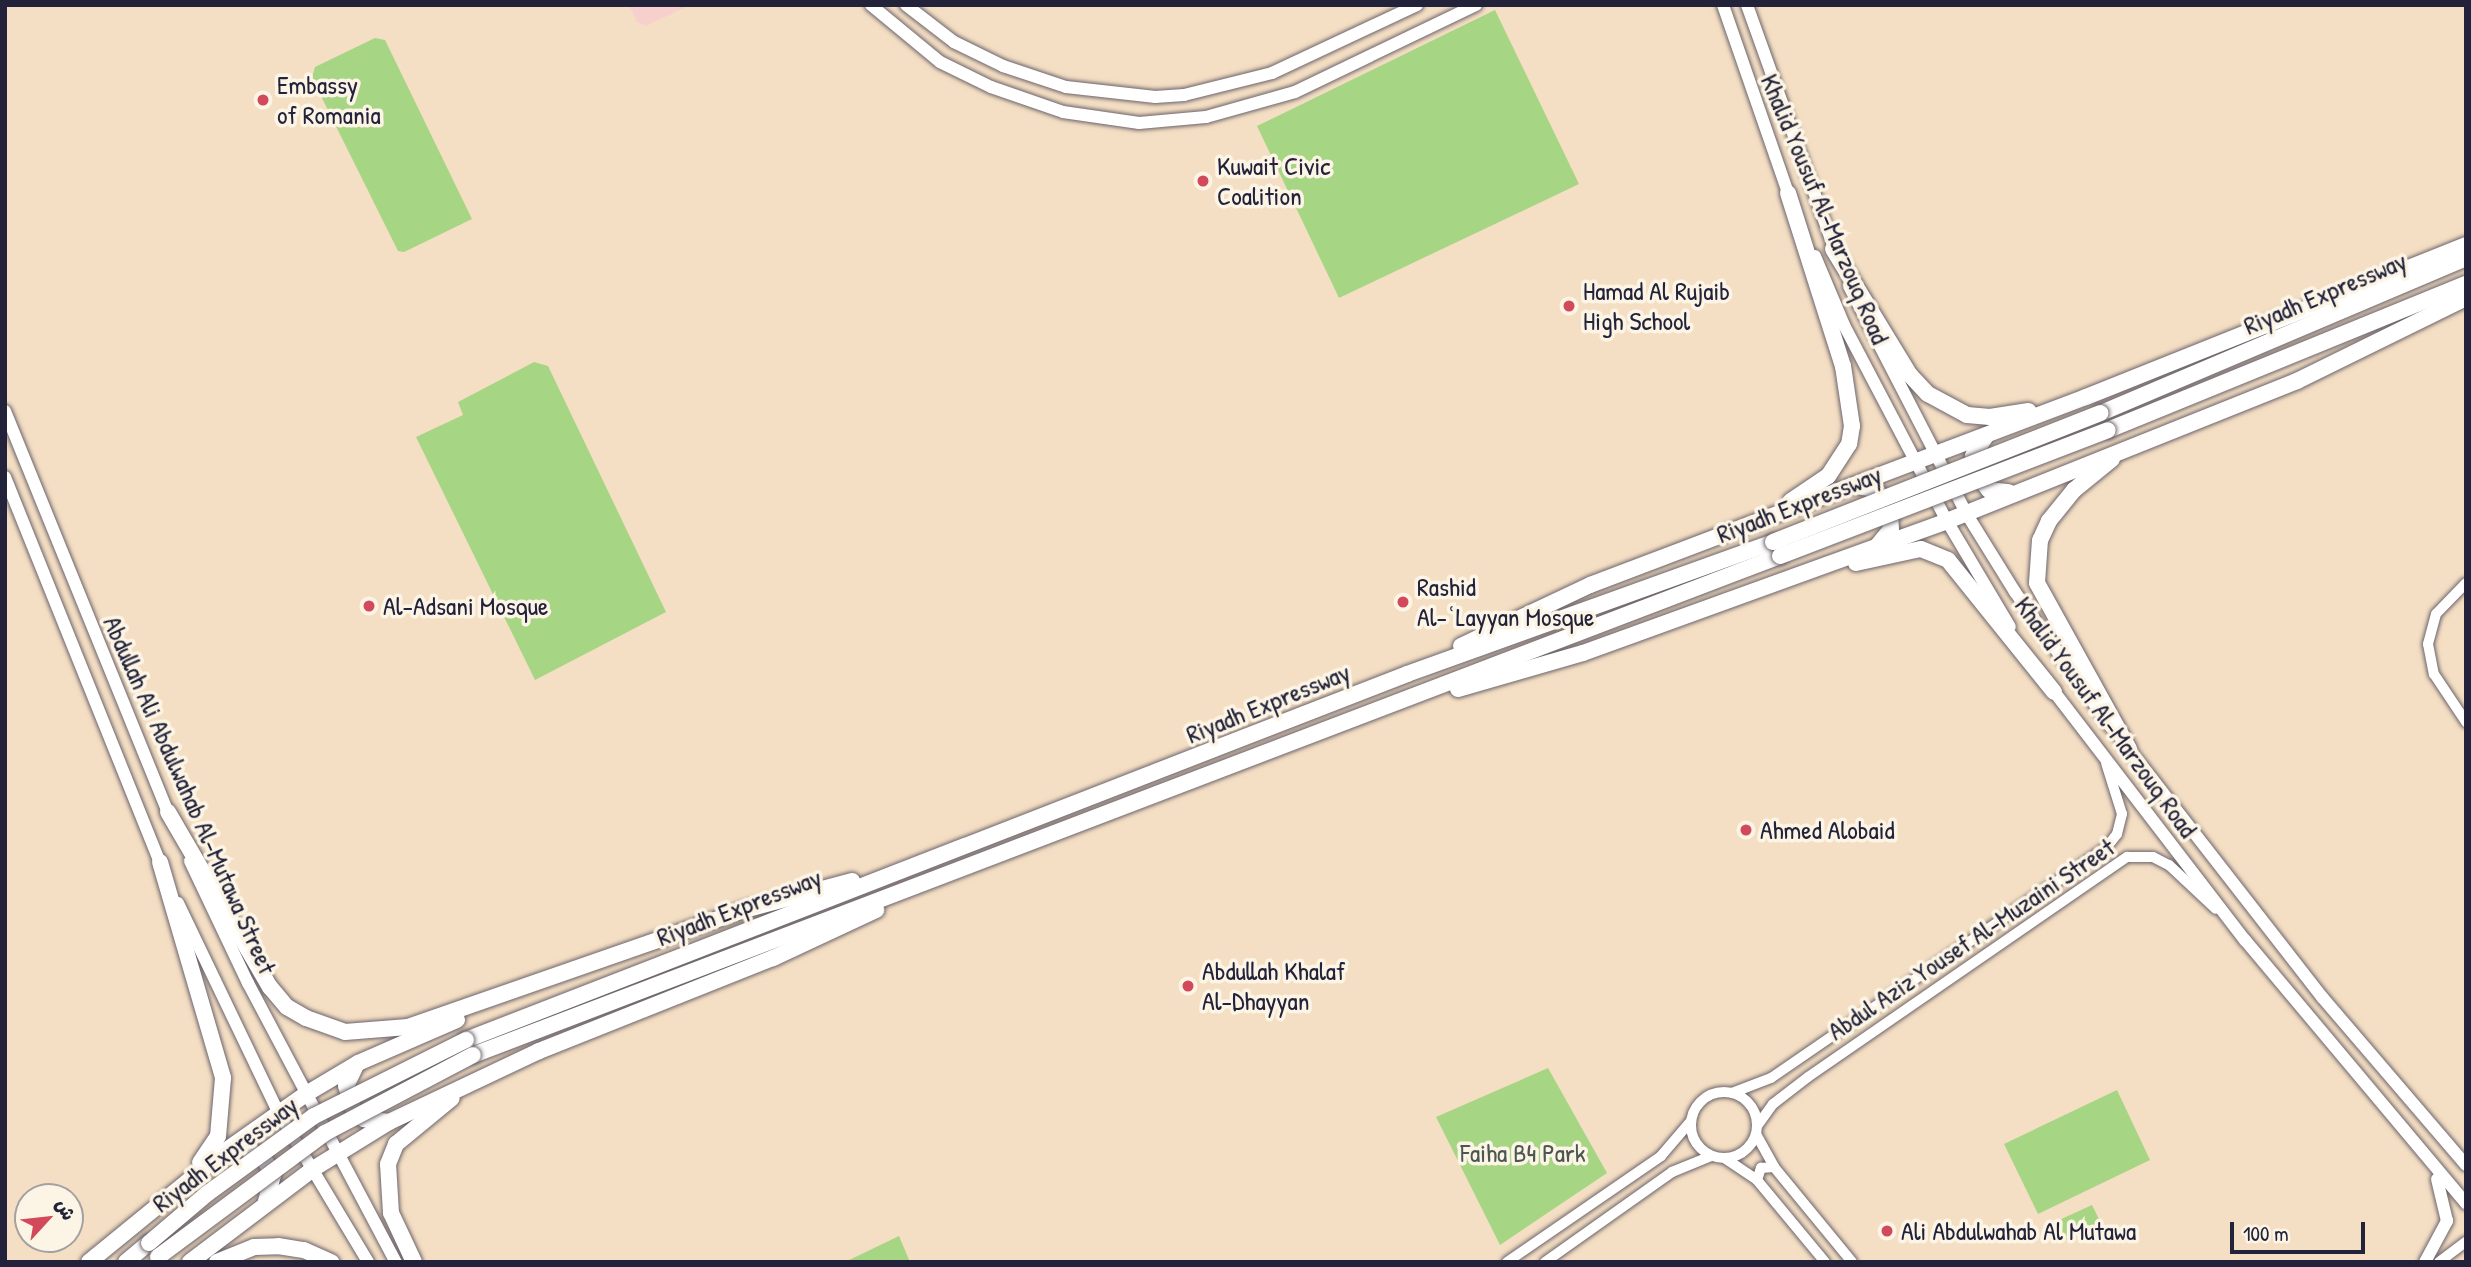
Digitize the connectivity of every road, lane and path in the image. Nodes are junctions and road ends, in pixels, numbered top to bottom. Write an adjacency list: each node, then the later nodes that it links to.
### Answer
1 (871, 5): 10 (main road)
2 (906, 5): 9 (main road)
3 (1417, 5): 13 (main road)
4 (1476, 5): 8 (main road)
5 (1717, 5): 11 (main road)
6 (1723, 5): 11 (main road, Khalid Yousuf Al-Marzouq Road)
7 (1747, 5): 20 (main road, Khalid Yousuf Al-Marzouq Road)
8 (1460, 10): 16 (main road)
9 (922, 19): 10 (main road); 12 (main road)
10 (912, 41): 15 (main road)
11 (1736, 50): 18 (main road, Khalid Yousuf Al-Marzouq Road)
12 (1066, 88): 14 (main road); 15 (main road)
13 (1184, 95): 14 (main road); 16 (main road)
14 (1155, 97): 17 (main road)
15 (1063, 112): 17 (main road)
16 (1185, 119): 17 (main road)
17 (1158, 122)
18 (1788, 193): 29 (main road, Khalid Yousuf Al-Marzouq Road); 35 (highway)
19 (2466, 245): 24 (highway)
20 (1833, 249): 24 (highway); 28 (main road, Khalid Yousuf Al-Marzouq Road)
21 (2466, 258): 37 (highway, Riyadh Expressway, bridge)
22 (2466, 284): 37 (highway, Riyadh Expressway, bridge)
23 (2466, 298): 27 (highway)
24 (2086, 397): 26 (highway)
25 (5, 411): 46 (main road, Abdullah Ali Abdulwahab Al-Mutawa Street)
26 (1988, 434): 28 (highway); 32 (highway)
27 (2126, 447): 32 (highway); 44 (highway)
28 (1934, 454): 29 (highway); 33 (main road, Khalid Yousuf Al-Marzouq Road)
29 (1916, 461): 31 (highway); 34 (main road, Khalid Yousuf Al-Marzouq Road)
30 (5, 477): 48 (main road, Abdullah Ali Abdulwahab Al-Mutawa Street)
31 (1852, 486): 35 (highway); 36 (highway)
32 (2016, 491): 33 (highway)
33 (1966, 513): 34 (highway); 44 (main road, Khalid Yousuf Al-Marzouq Road)
34 (1947, 521): 36 (highway); 41 (main road, Khalid Yousuf Al-Marzouq Road)
35 (1741, 527): 40 (highway)
36 (1876, 547): 38 (highway)
37 (1776, 549): 40 (highway, Riyadh Expressway); 42 (highway, Riyadh Expressway)
38 (1796, 577): 41 (highway); 42 (highway)
39 (2466, 583): 43 (street)
40 (1407, 674): 47 (highway, Riyadh Expressway)
41 (2054, 692): 45 (main road, Khalid Yousuf Al-Marzouq Road)
42 (1405, 701): 49 (highway, Riyadh Expressway)
43 (2466, 722)
44 (2129, 749): 71 (main road, Khalid Yousuf Al-Marzouq Road)
45 (2103, 757): 50 (street, Abdul Aziz Yousef Al-Muzaini Street); 53 (main road, Khalid Yousuf Al-Marzouq Road)
46 (168, 812): 57 (highway); 61 (main road, Abdullah Ali Abdulwahab Al-Mutawa Street)
47 (945, 856): 57 (highway); 85 (highway, Riyadh Expressway, bridge)
48 (160, 862): 62 (main road, Abdullah Ali Abdulwahab Al-Mutawa Street); 79 (highway)
49 (930, 880): 59 (highway); 85 (highway, Riyadh Expressway, bridge)
50 (2044, 889): 51 (street); 52 (street, Abdul Aziz Yousef Al-Muzaini Street)
51 (2056, 904): 53 (street, Abdul Aziz Yousef Al-Muzaini Street); 55 (street, Abdul Aziz Yousef Al-Muzaini Street)
52 (1988, 927): 54 (street, Abdul Aziz Yousef Al-Muzaini Street); 55 (street)
53 (2245, 940): 72 (main road, Khalid Yousuf Al-Marzouq Road)
54 (1966, 942): 56 (street); 60 (street, Abdul Aziz Yousef Al-Muzaini Street)
55 (2000, 943): 56 (street, Abdul Aziz Yousef Al-Muzaini Street)
56 (1980, 956): 65 (street, Abdul Aziz Yousef Al-Muzaini Street)
57 (522, 989): 58 (highway)
58 (358, 1063): 61 (highway); 64 (highway)
59 (475, 1080): 64 (highway); 93 (highway)
60 (1732, 1093): 63 (street); 65 (street)
61 (306, 1094): 62 (highway); 67 (main road, Abdullah Ali Abdulwahab Al-Mutawa Street)
62 (278, 1112): 66 (highway); 74 (main road, Abdullah Ali Abdulwahab Al-Mutawa Street)
63 (1691, 1121): 68 (street); 69 (street)
64 (390, 1122): 67 (highway)
65 (1757, 1130): 70 (street); 73 (street)
66 (225, 1151): 78 (highway); 79 (highway)
67 (336, 1153): 74 (highway); 92 (main road, Abdullah Ali Abdulwahab Al-Mutawa Street)
68 (1661, 1156): 75 (street); 80 (street)
69 (1711, 1156): 70 (street); 75 (street)
70 (1726, 1158): 76 (street)
71 (2462, 1160)
72 (2428, 1163): 77 (main road, Khalid Yousuf Al-Marzouq Road); 98 (main road)
73 (1774, 1167): 76 (street); 97 (street)
74 (313, 1169): 78 (highway); 91 (main road, Abdullah Ali Abdulwahab Al-Mutawa Street)
75 (1672, 1172): 82 (street)
76 (1757, 1180): 96 (street)
77 (2466, 1203)
78 (264, 1204): 88 (highway)
79 (147, 1216): 86 (highway)
80 (1568, 1220): 81 (street); 82 (street)
81 (1545, 1235): 84 (street); 94 (street)
82 (1581, 1236): 84 (street)
83 (2466, 1242): 99 (street)
84 (1561, 1250): 95 (street)
85 (153, 1254): 87 (highway, Riyadh Expressway)
86 (89, 1262)
87 (126, 1262)
88 (190, 1262)
89 (217, 1262): 90 (highway)
90 (331, 1262)
91 (368, 1262)
92 (396, 1262)
93 (414, 1262)
94 (1507, 1262)
95 (1545, 1262)
96 (1825, 1262)
97 (1852, 1262)
98 (2425, 1262)
99 (2439, 1262)

